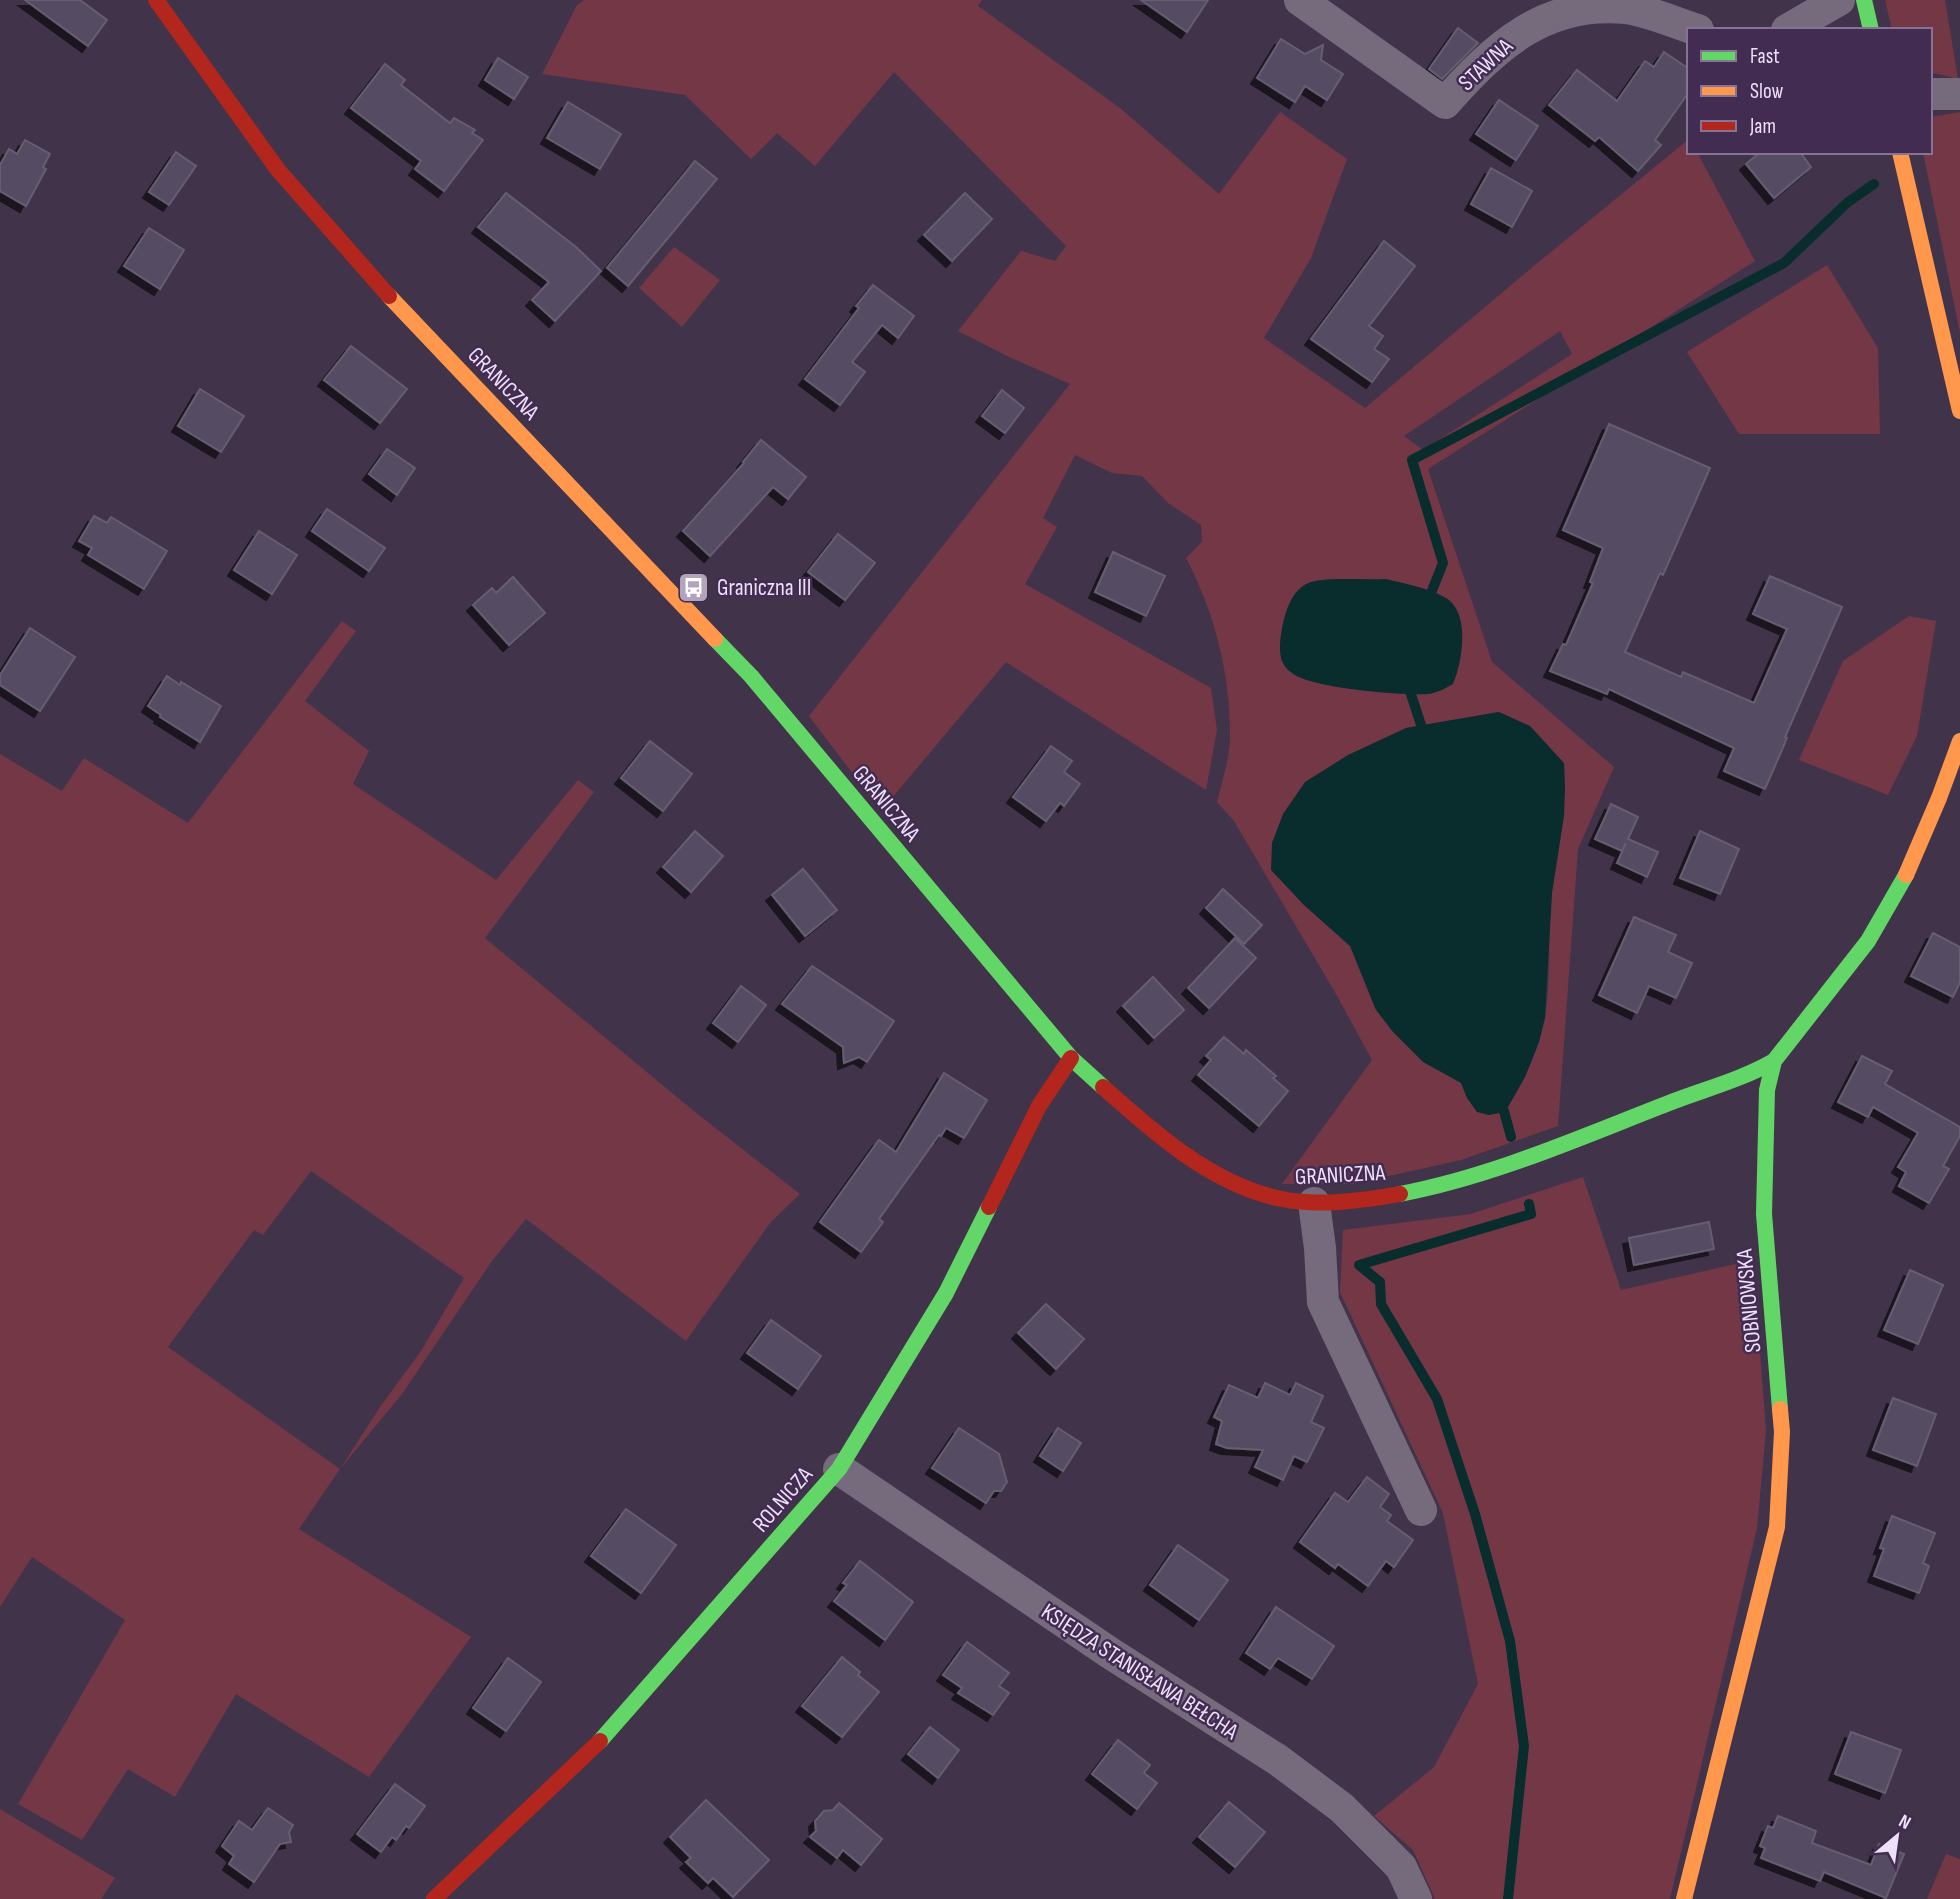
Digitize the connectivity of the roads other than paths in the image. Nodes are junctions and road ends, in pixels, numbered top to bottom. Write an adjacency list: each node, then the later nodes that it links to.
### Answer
1 (156, 0): 13 (street, GRANICZNA)
2 (1300, 0): 5 (street, STAWNA)
3 (1839, 0): 6 (street)
4 (1864, 0): 7 (street)
5 (1692, 28)
6 (1790, 28)
7 (1871, 28)
8 (1932, 94): 9 (street)
9 (1960, 94)
10 (1900, 154): 11 (street)
11 (1960, 411)
12 (1960, 741): 14 (street, SOBNIOWSKA)
13 (1071, 1058): 15 (street, GRANICZNA); 16 (street, ROLNICZA)
14 (1774, 1061): 15 (street, GRANICZNA); 20 (street, SOBNIOWSKA)
15 (1314, 1203): 17 (street)
16 (839, 1469): 18 (street, ROLNICZA); 19 (street, KSIĘDZA STANISŁAWA BEŁCHA)
17 (1421, 1510)
18 (434, 1899)
19 (1416, 1899)
20 (1684, 1899)

